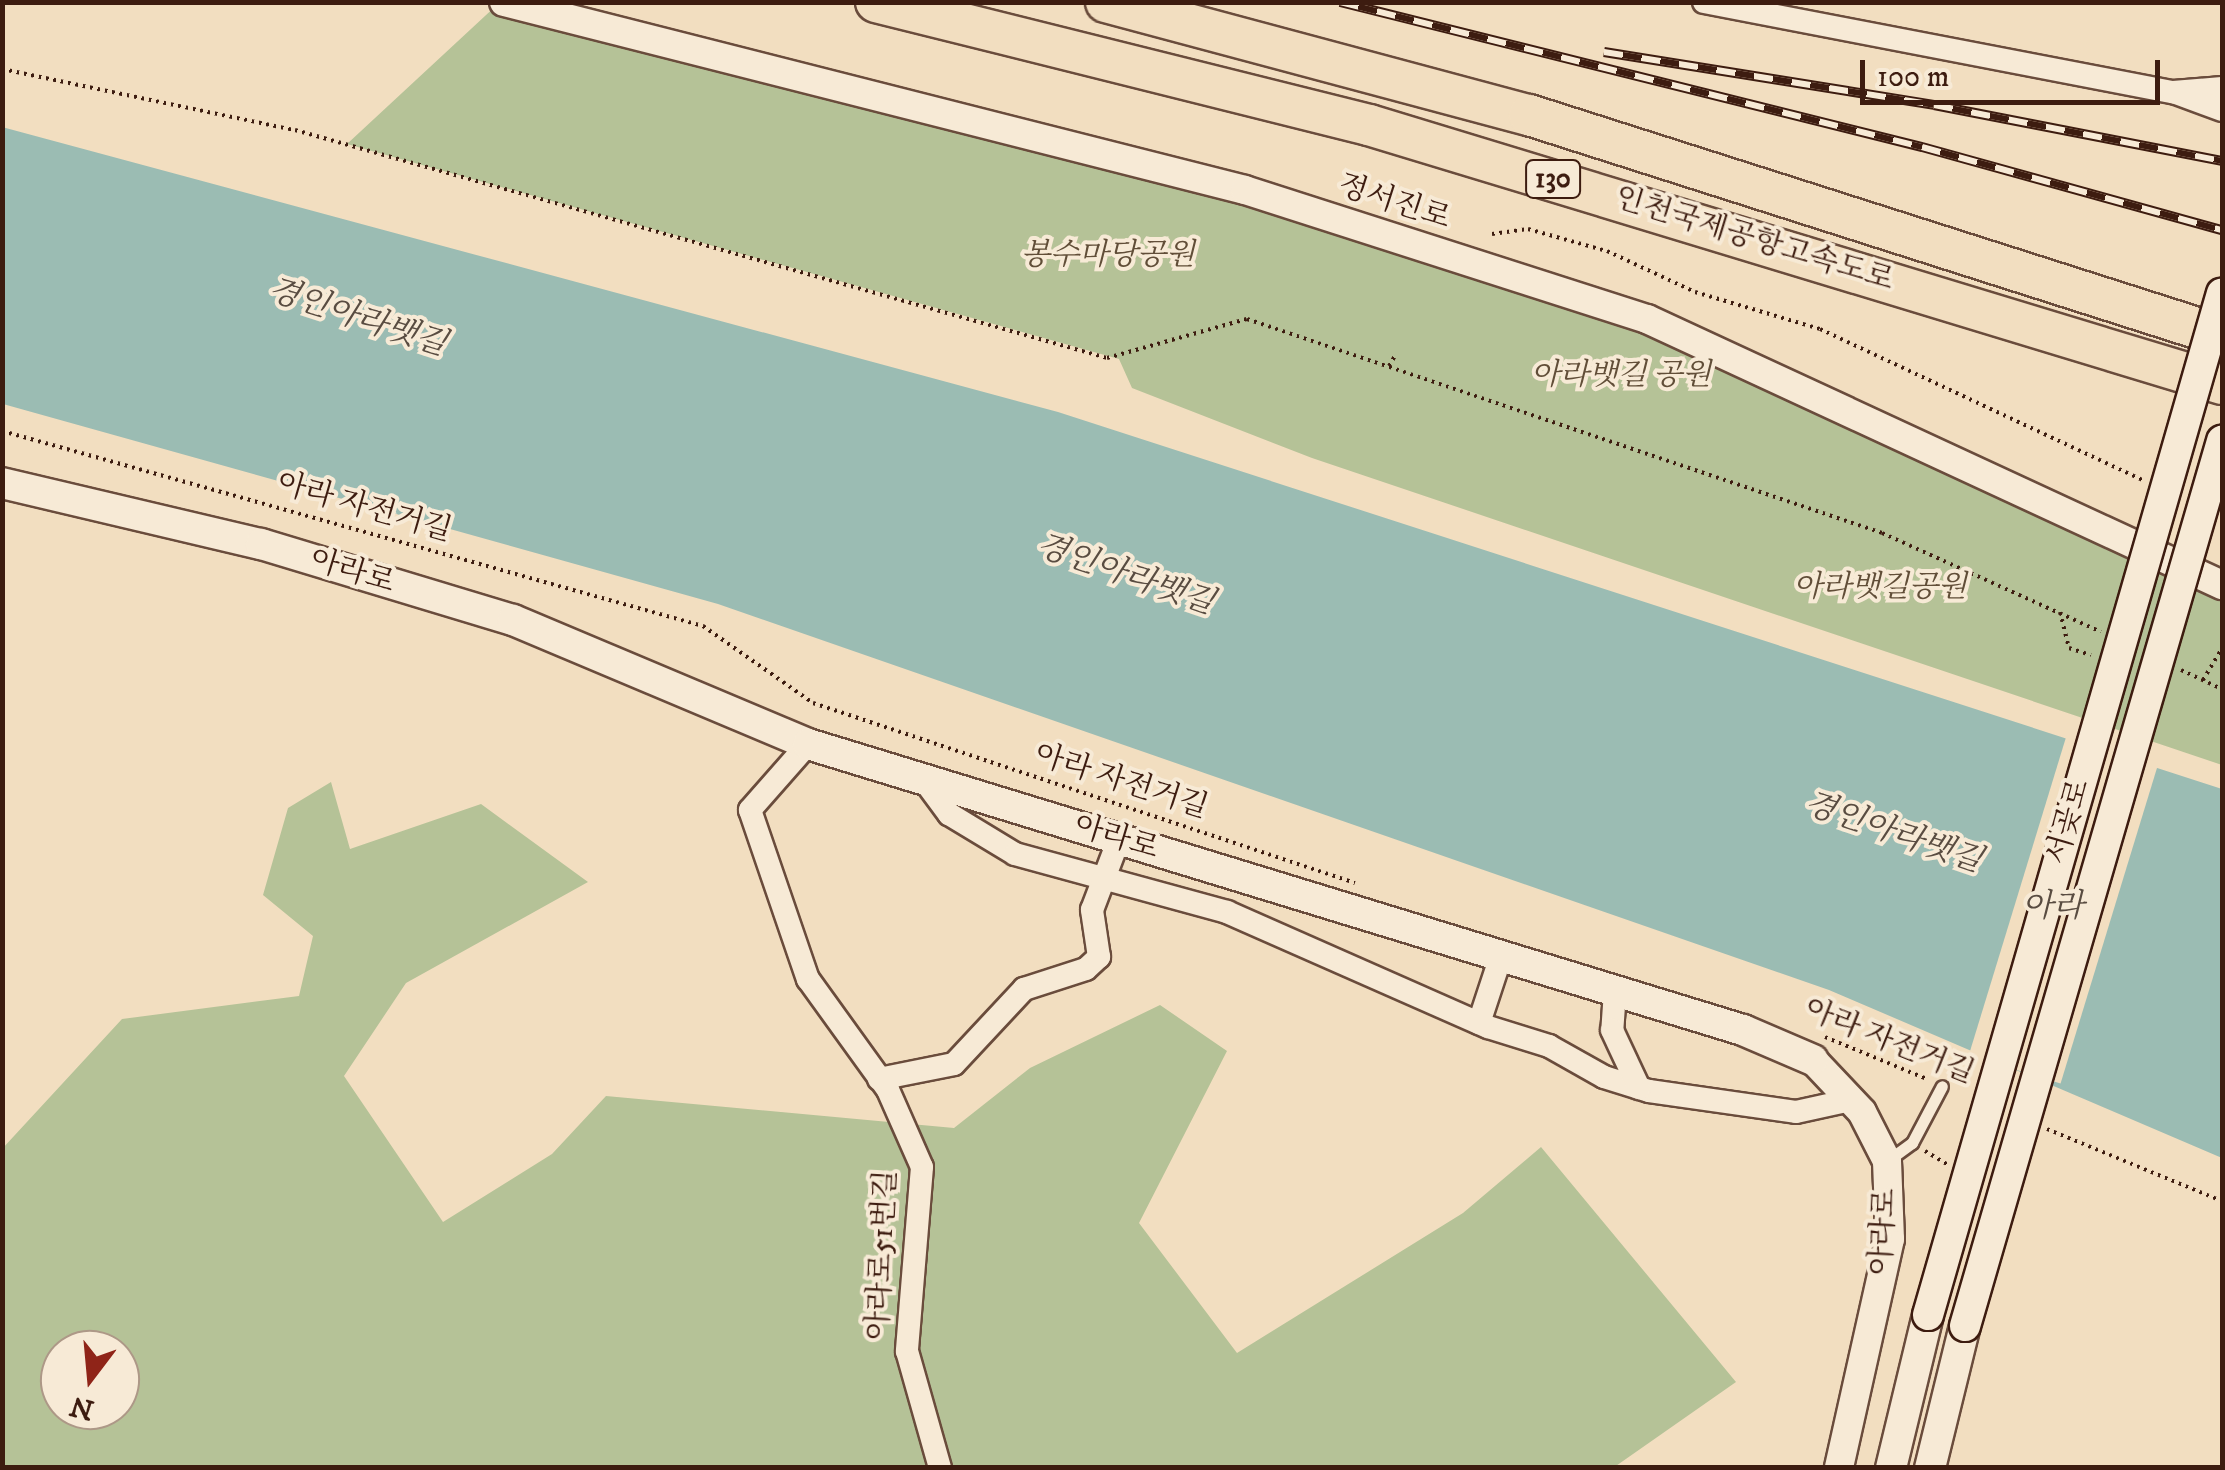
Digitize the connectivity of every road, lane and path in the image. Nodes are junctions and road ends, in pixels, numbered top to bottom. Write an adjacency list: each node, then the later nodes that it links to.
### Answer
1 (504, 2): 19 (street, 정서진로)
2 (876, 2): 14 (highway, 인천국제공항고속도로 / 130)
3 (1106, 2): 11 (highway, 인천국제공항고속도로 / 130)
4 (1704, 2): 7 (street)
5 (2, 69): 13 (path)
6 (2222, 88): 7 (street)
7 (2172, 92): 8 (street)
8 (2222, 110)
9 (1492, 234): 18 (path)
10 (2222, 294): 47 (main road, 서곶로, bridge)
11 (2222, 336)
12 (1396, 354): 13 (path)
13 (1388, 366): 22 (path)
14 (2222, 384)
15 (2, 431): 33 (path, 아라 자전거길)
16 (2222, 442): 48 (main road, 서곶로, bridge)
17 (2, 483): 29 (main road, 아라로)
18 (2152, 485)
19 (2188, 568): 20 (street); 21 (street, 정서진로)
20 (2222, 568)
21 (2222, 585)
22 (2060, 612): 23 (path); 25 (path)
23 (2107, 635)
24 (2222, 648): 27 (path)
25 (2096, 657)
26 (2171, 665): 27 (path)
27 (2203, 680): 28 (path)
28 (2222, 689)
29 (808, 744): 30 (main road, 아라로); 38 (street, 아라로51번길)
30 (922, 779): 31 (main road, 아라로); 32 (street)
31 (1120, 840): 32 (street); 34 (main road, 아라로)
32 (1105, 878): 36 (street); 38 (street)
33 (1358, 884)
34 (1501, 956): 35 (main road, 아라로); 36 (street)
35 (1616, 991): 37 (main road, 아라로); 40 (street)
36 (1480, 1023): 40 (street)
37 (1815, 1048): 39 (path, 아라 자전거길); 41 (street, 아라로)
38 (879, 1078): 45 (street, 아라로51번길)
39 (1942, 1086): 43 (lane)
40 (1639, 1088): 41 (street)
41 (1851, 1100): 43 (street, 아라로)
42 (2032, 1123): 44 (path)
43 (1887, 1162): 46 (street, 아라로)
44 (2222, 1201)
45 (940, 1468)
46 (1839, 1468)
47 (1891, 1468)
48 (1930, 1468)

